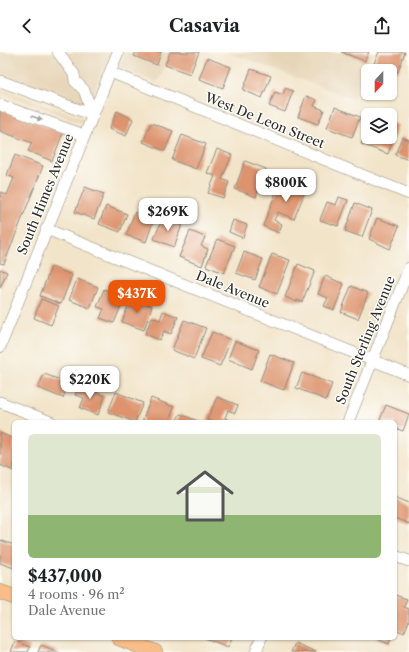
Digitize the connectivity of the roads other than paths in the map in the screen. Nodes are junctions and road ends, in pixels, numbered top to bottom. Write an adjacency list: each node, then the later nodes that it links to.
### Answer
1 (58, 52): 6 (street)
2 (118, 52): 3 (street, South Himes Avenue)
3 (110, 72): 6 (street, South Himes Avenue); 8 (street, West De Leon Street)
4 (0, 81): 6 (street)
5 (0, 105): 7 (street, one-way to 7)
6 (93, 115): 7 (street, South Himes Avenue)
7 (84, 135): 9 (street, South Himes Avenue)
8 (409, 194)
9 (46, 229): 11 (street, South Himes Avenue); 13 (street, Dale Avenue)
10 (409, 268): 13 (street, South Sterling Avenue)
11 (2, 334): 12 (street, South Himes Avenue)
12 (0, 347)
13 (372, 360): 14 (street, Dale Avenue); 17 (street, South Sterling Avenue)
14 (409, 375)
15 (0, 402): 16 (street)
16 (46, 420)
17 (349, 420)
18 (397, 557): 19 (street)
19 (409, 561)
20 (0, 592): 21 (main road)
21 (12, 596)
22 (124, 640): 24 (main road)
23 (260, 640): 25 (street)
24 (155, 652)
25 (256, 652)

